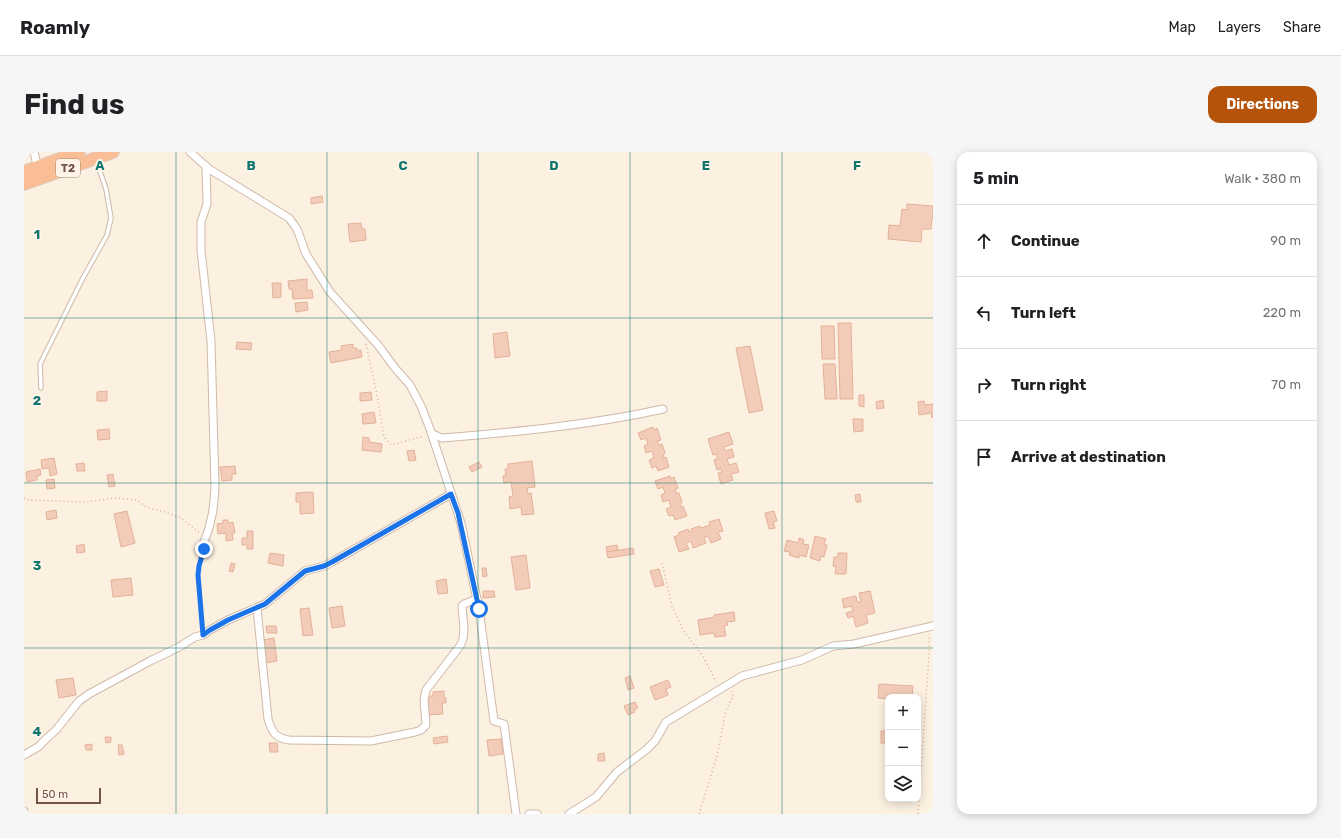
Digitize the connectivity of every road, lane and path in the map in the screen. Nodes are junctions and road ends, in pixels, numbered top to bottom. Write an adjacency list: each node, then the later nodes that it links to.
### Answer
1 (34, 152): 8 (street)
2 (79, 152): 8 (highway, T2)
3 (113, 152): 5 (highway, T2)
4 (190, 152): 6 (street)
5 (95, 158): 8 (highway, T2); 11 (lane)
6 (206, 166): 10 (street); 16 (street)
7 (24, 172): 8 (highway, T2)
8 (39, 173): 9 (highway, T2)
9 (24, 184)
10 (363, 329): 13 (street); 13 (path)
11 (41, 388)
12 (663, 409): 13 (street)
13 (432, 434): 14 (street)
14 (451, 494): 18 (street); 19 (street)
15 (24, 498): 16 (path)
16 (204, 542): 21 (path)
17 (662, 562): 23 (path)
18 (477, 599): 19 (street); 27 (street)
19 (256, 608): 21 (street)
20 (931, 626): 22 (street); 32 (path)
21 (203, 635): 24 (street)
22 (731, 682): 23 (street); 31 (path)
23 (720, 689): 30 (street)
24 (24, 755)
25 (24, 811): 26 (street)
26 (25, 814)
27 (516, 814)
28 (529, 814): 29 (street)
29 (537, 814)
30 (569, 814)
31 (699, 814)
32 (918, 814)

